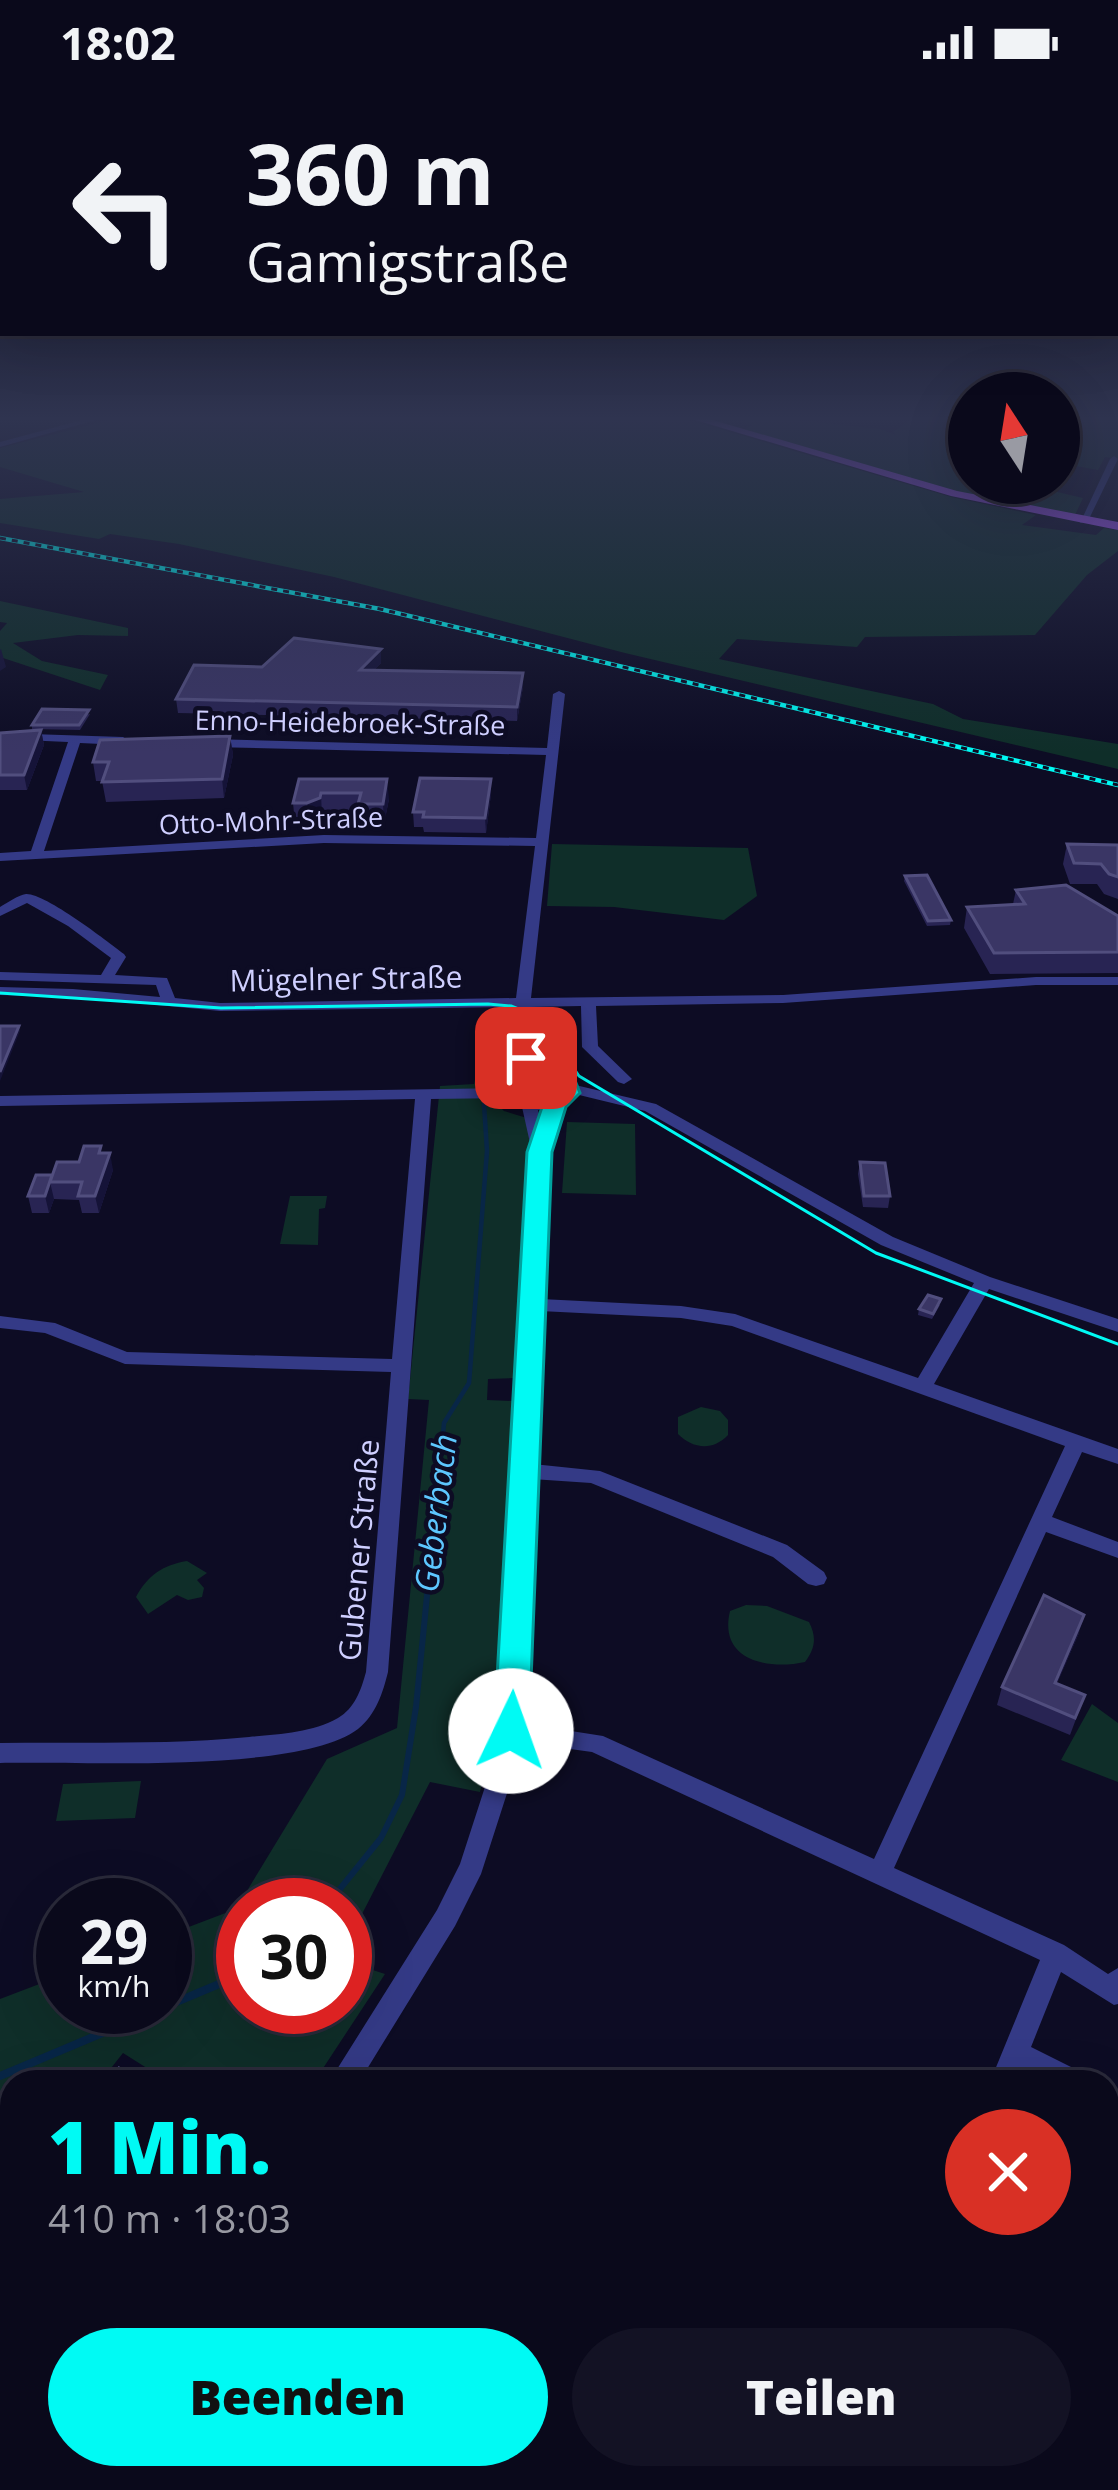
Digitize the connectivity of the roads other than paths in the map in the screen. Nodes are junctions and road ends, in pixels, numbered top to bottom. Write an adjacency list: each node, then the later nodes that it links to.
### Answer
1 (559, 694): 6 (street)
2 (0, 736): 3 (street)
3 (75, 740): 4 (street); 8 (street)
4 (132, 741)
5 (203, 742): 6 (street, Enno-Heidebroek-Straße)
6 (554, 752): 7 (street)
7 (543, 842): 8 (street, Otto-Mohr-Straße); 17 (street)
8 (36, 855): 9 (street, Otto-Mohr-Straße)
9 (0, 856)
10 (0, 912): 12 (street)
11 (0, 976): 12 (street)
12 (108, 976): 15 (street); 18 (street)
13 (1118, 981): 16 (street, Mügelner Straße)
14 (0, 992): 15 (street, Mügelner Straße)
15 (92, 995): 18 (street, Mügelner Straße)
16 (588, 1002): 17 (street, Mügelner Straße); 20 (street)
17 (523, 1003): 18 (street, Mügelner Straße); 19 (street)
18 (170, 1004)
19 (537, 1076): 22 (street); 23 (street)
20 (623, 1079)
21 (424, 1093): 22 (street); 24 (street); 31 (street, Gubener Straße)
22 (513, 1093): 25 (street)
23 (562, 1097): 25 (street); 26 (street); 27 (street)
24 (0, 1101)
25 (529, 1105): 26 (street)
26 (539, 1152): 28 (street)
27 (984, 1281): 30 (street); 32 (street)
28 (532, 1305): 32 (street); 35 (street)
29 (1, 1325): 31 (street)
30 (1118, 1326)
31 (398, 1366): 40 (street, Gubener Straße)
32 (923, 1387): 33 (street)
33 (1076, 1443): 34 (street); 36 (street)
34 (1118, 1457)
35 (523, 1471): 38 (street); 39 (street)
36 (1040, 1521): 37 (street); 41 (street)
37 (1118, 1550)
38 (816, 1578)
39 (511, 1731): 41 (street); 45 (street)
40 (0, 1753)
41 (880, 1872): 42 (street)
42 (1055, 1954): 43 (street); 44 (street)
43 (1116, 1986)
44 (1015, 2053): 46 (street); 47 (street)
45 (351, 2070)
46 (1009, 2070)
47 (1048, 2070)

